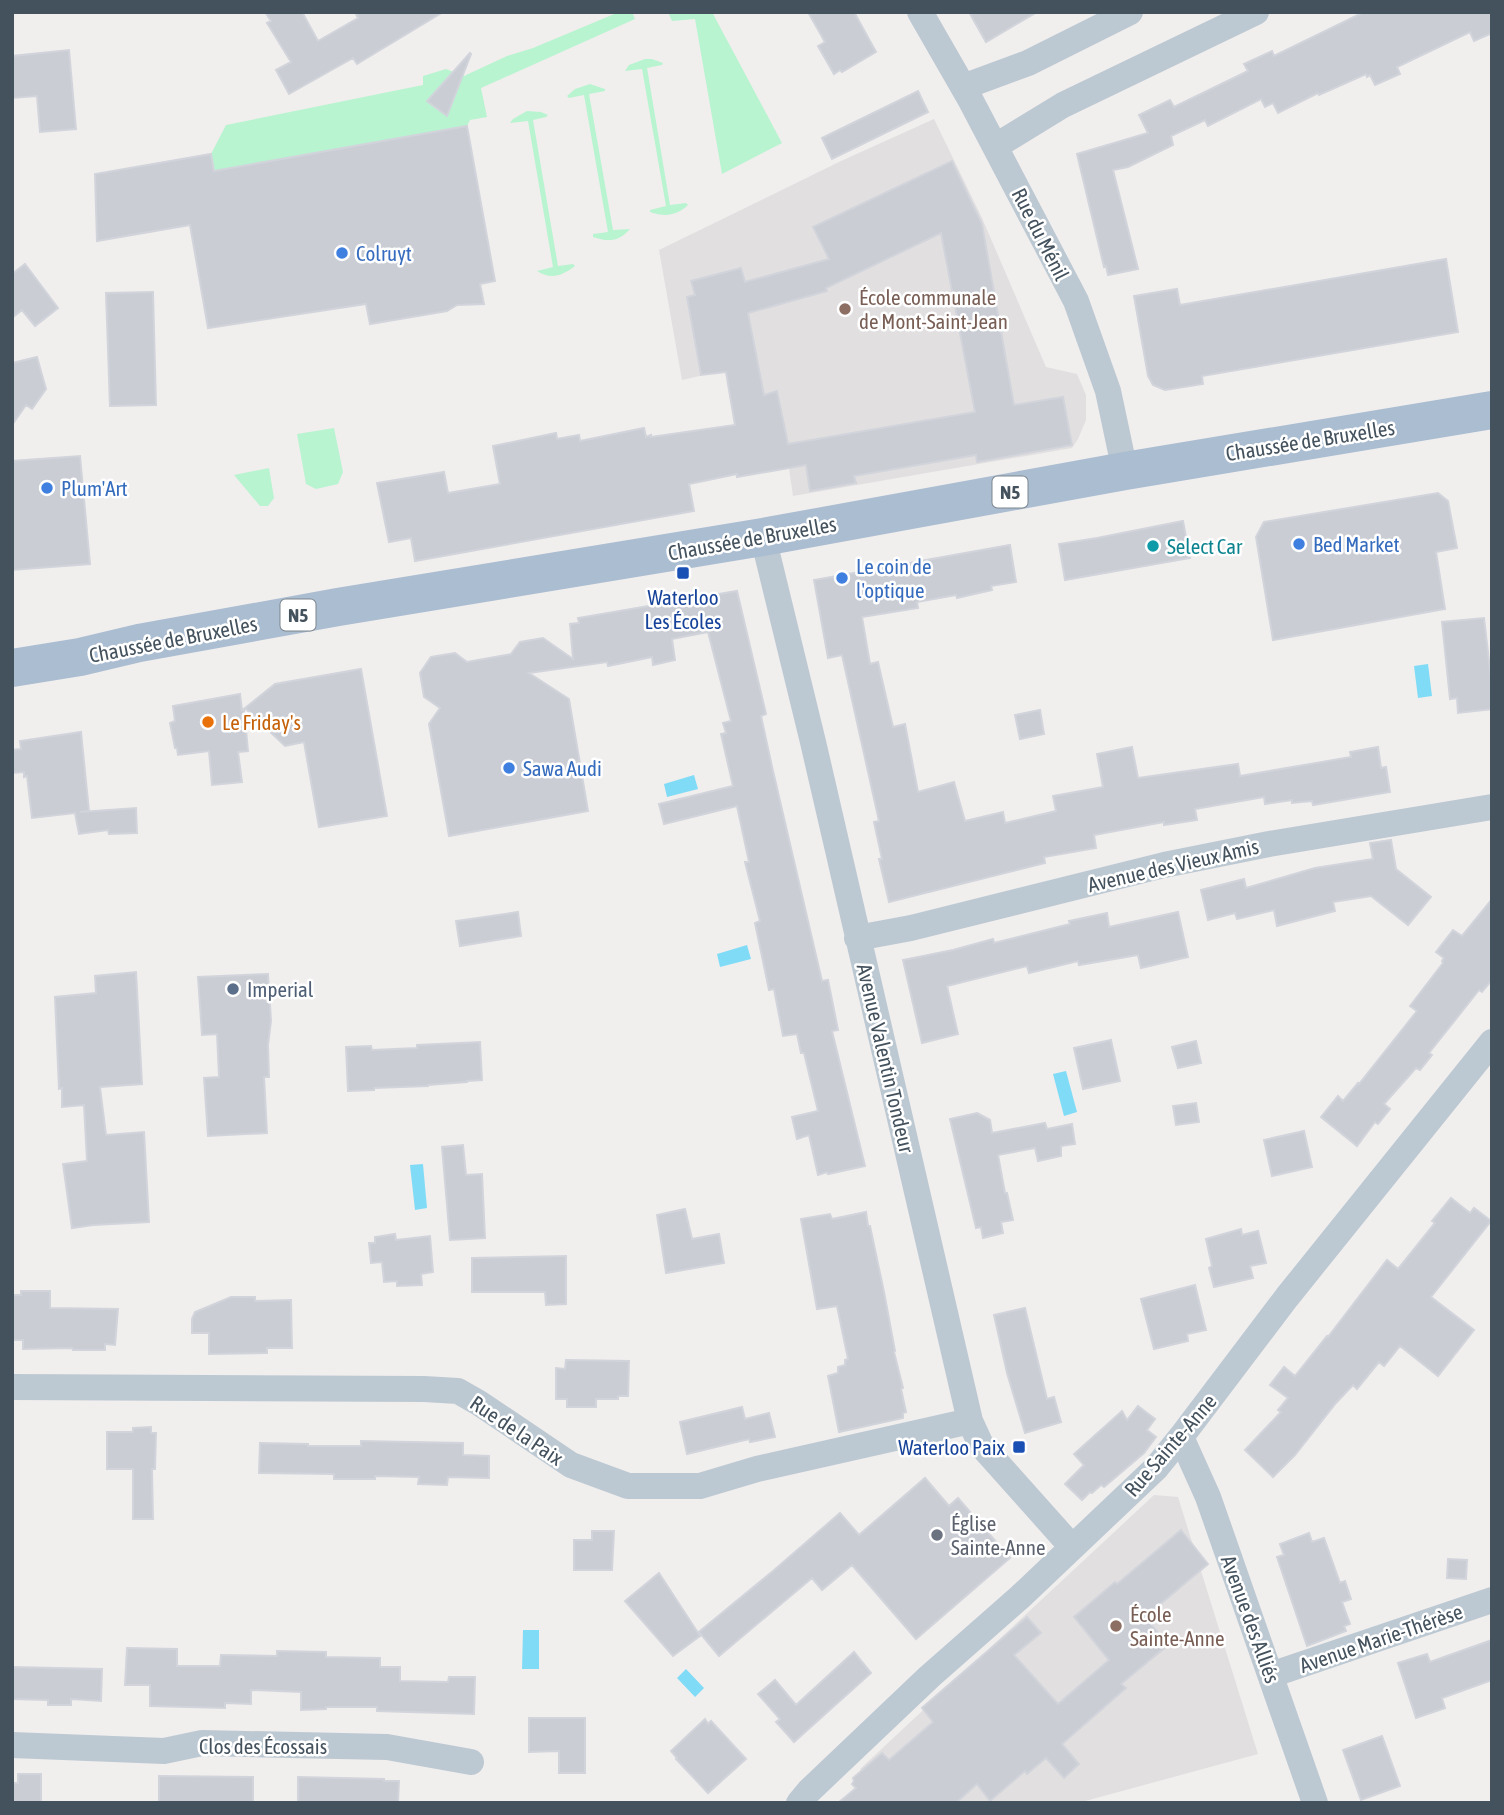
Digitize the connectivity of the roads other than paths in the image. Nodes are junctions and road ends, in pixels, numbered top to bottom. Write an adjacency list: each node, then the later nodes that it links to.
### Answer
1 (920, 12): 4 (street, Rue du Ménil)
2 (1130, 12): 4 (street)
3 (1256, 12): 5 (street)
4 (964, 87): 5 (street, Rue du Ménil)
5 (996, 146): 7 (street, Rue du Ménil)
6 (1492, 410): 7 (main road, Chaussée de Bruxelles / N5)
7 (1125, 471): 8 (main road, Chaussée de Bruxelles / N5)
8 (763, 537): 9 (main road, Chaussée de Bruxelles / N5); 11 (street, Avenue Valentin Tondeur)
9 (12, 668)
10 (1492, 807): 11 (street, Avenue des Vieux Amis)
11 (857, 937): 14 (street, Avenue Valentin Tondeur)
12 (1492, 1042): 15 (street, Rue Sainte-Anne)
13 (12, 1387): 14 (street, Rue de la Paix)
14 (970, 1421): 16 (street, Avenue Valentin Tondeur)
15 (1181, 1437): 16 (street, Rue Sainte-Anne); 18 (street, Avenue des Alliés)
16 (1072, 1547): 21 (street, Rue Sainte-Anne)
17 (1492, 1600): 18 (street, Avenue Marie-Thérèse)
18 (1271, 1675): 22 (street, Avenue des Alliés)
19 (12, 1745): 20 (street, Clos des Écossais)
20 (471, 1762)
21 (799, 1803)
22 (1315, 1803)

